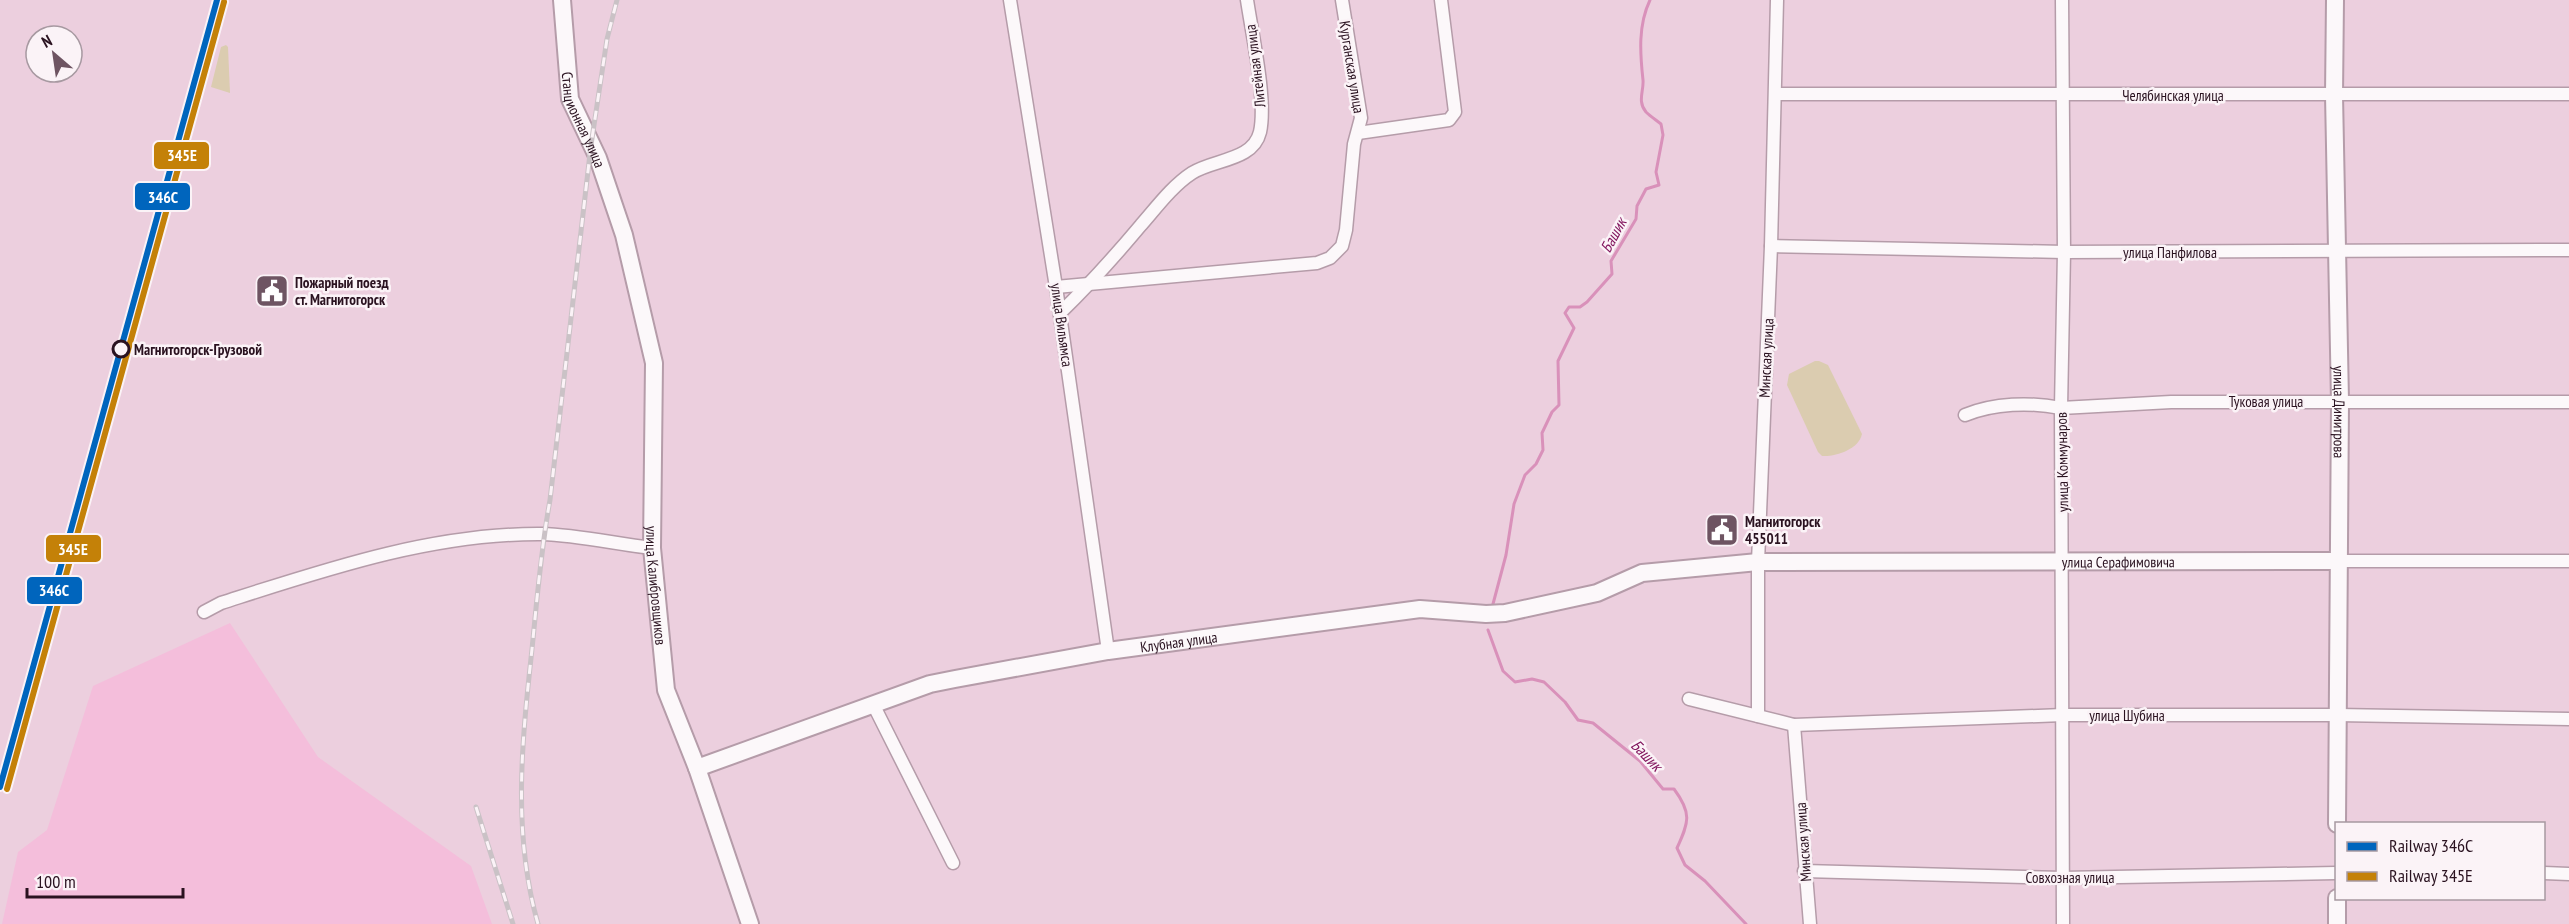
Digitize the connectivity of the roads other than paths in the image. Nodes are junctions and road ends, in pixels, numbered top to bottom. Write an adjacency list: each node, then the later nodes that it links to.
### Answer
1 (562, 0): 14 (street, Станционная улица)
2 (1010, 0): 20 (street, улица Вильямса)
3 (1247, 0): 19 (street, Литейная улица)
4 (1342, 0): 13 (street, Курганская улица)
5 (1441, 0): 13 (street)
6 (1778, 0): 9 (street, Минская улица)
7 (2062, 0): 11 (street, улица Коммунаров)
8 (2335, 0): 12 (street, улица Димитрова)
9 (1776, 94): 11 (street, Челябинская улица); 15 (street, Минская улица)
10 (2569, 94): 12 (street, Челябинская улица)
11 (2063, 95): 12 (street, Челябинская улица); 17 (street, улица Коммунаров)
12 (2334, 95): 18 (street, улица Димитрова)
13 (1358, 133): 19 (street, Курганская улица)
14 (624, 235): 26 (street, улица Калибровщиков)
15 (1771, 246): 17 (street, улица Панфилова); 30 (street, Минская улица)
16 (2569, 250): 18 (street, улица Панфилова)
17 (2064, 252): 18 (street, улица Панфилова); 24 (street, улица Коммунаров)
18 (2337, 253): 22 (street, улица Димитрова)
19 (1091, 283): 20 (street); 21 (street)
20 (1056, 287): 21 (street, улица Вильямса)
21 (1060, 313): 33 (street, улица Вильямса)
22 (2340, 400): 23 (street, Туковая улица); 24 (street, Туковая улица); 28 (street, улица Димитрова)
23 (2569, 402)
24 (2061, 408): 25 (street, Туковая улица); 27 (street, улица Коммунаров)
25 (1965, 416)
26 (652, 548): 32 (street); 41 (street, улица Калибровщиков)
27 (2063, 560): 28 (street, улица Серафимовича); 30 (street, улица Серафимовича); 36 (street, улица Коммунаров)
28 (2337, 561): 29 (street, улица Серафимовича); 37 (street, улица Димитрова)
29 (2569, 561)
30 (1758, 562): 31 (street, улица Серафимовича); 38 (street, Минская улица)
31 (1668, 569): 33 (street, Клубная улица)
32 (204, 612)
33 (1108, 651): 35 (street, Клубная улица)
34 (1689, 699): 38 (street, улица Шубина)
35 (873, 704): 41 (street, Клубная улица); 43 (street)
36 (2063, 715): 37 (street, улица Шубина); 40 (street, улица Шубина); 48 (street, улица Коммунаров)
37 (2337, 715): 39 (street, улица Шубина); 42 (street, улица Димитрова)
38 (1758, 716): 40 (street, улица Шубина)
39 (2569, 719)
40 (1794, 724): 44 (street, Минская улица)
41 (697, 768): 50 (street, улица Калибровщиков)
42 (2337, 822)
43 (953, 863)
44 (1804, 871): 48 (street, Совхозная улица); 51 (street, Минская улица)
45 (2335, 873): 48 (street, Совхозная улица)
46 (2545, 873): 47 (street)
47 (2569, 873)
48 (2062, 878): 52 (street, улица Коммунаров)
49 (2337, 900): 53 (street)
50 (750, 924)
51 (1810, 924)
52 (2063, 924)
53 (2337, 924)

